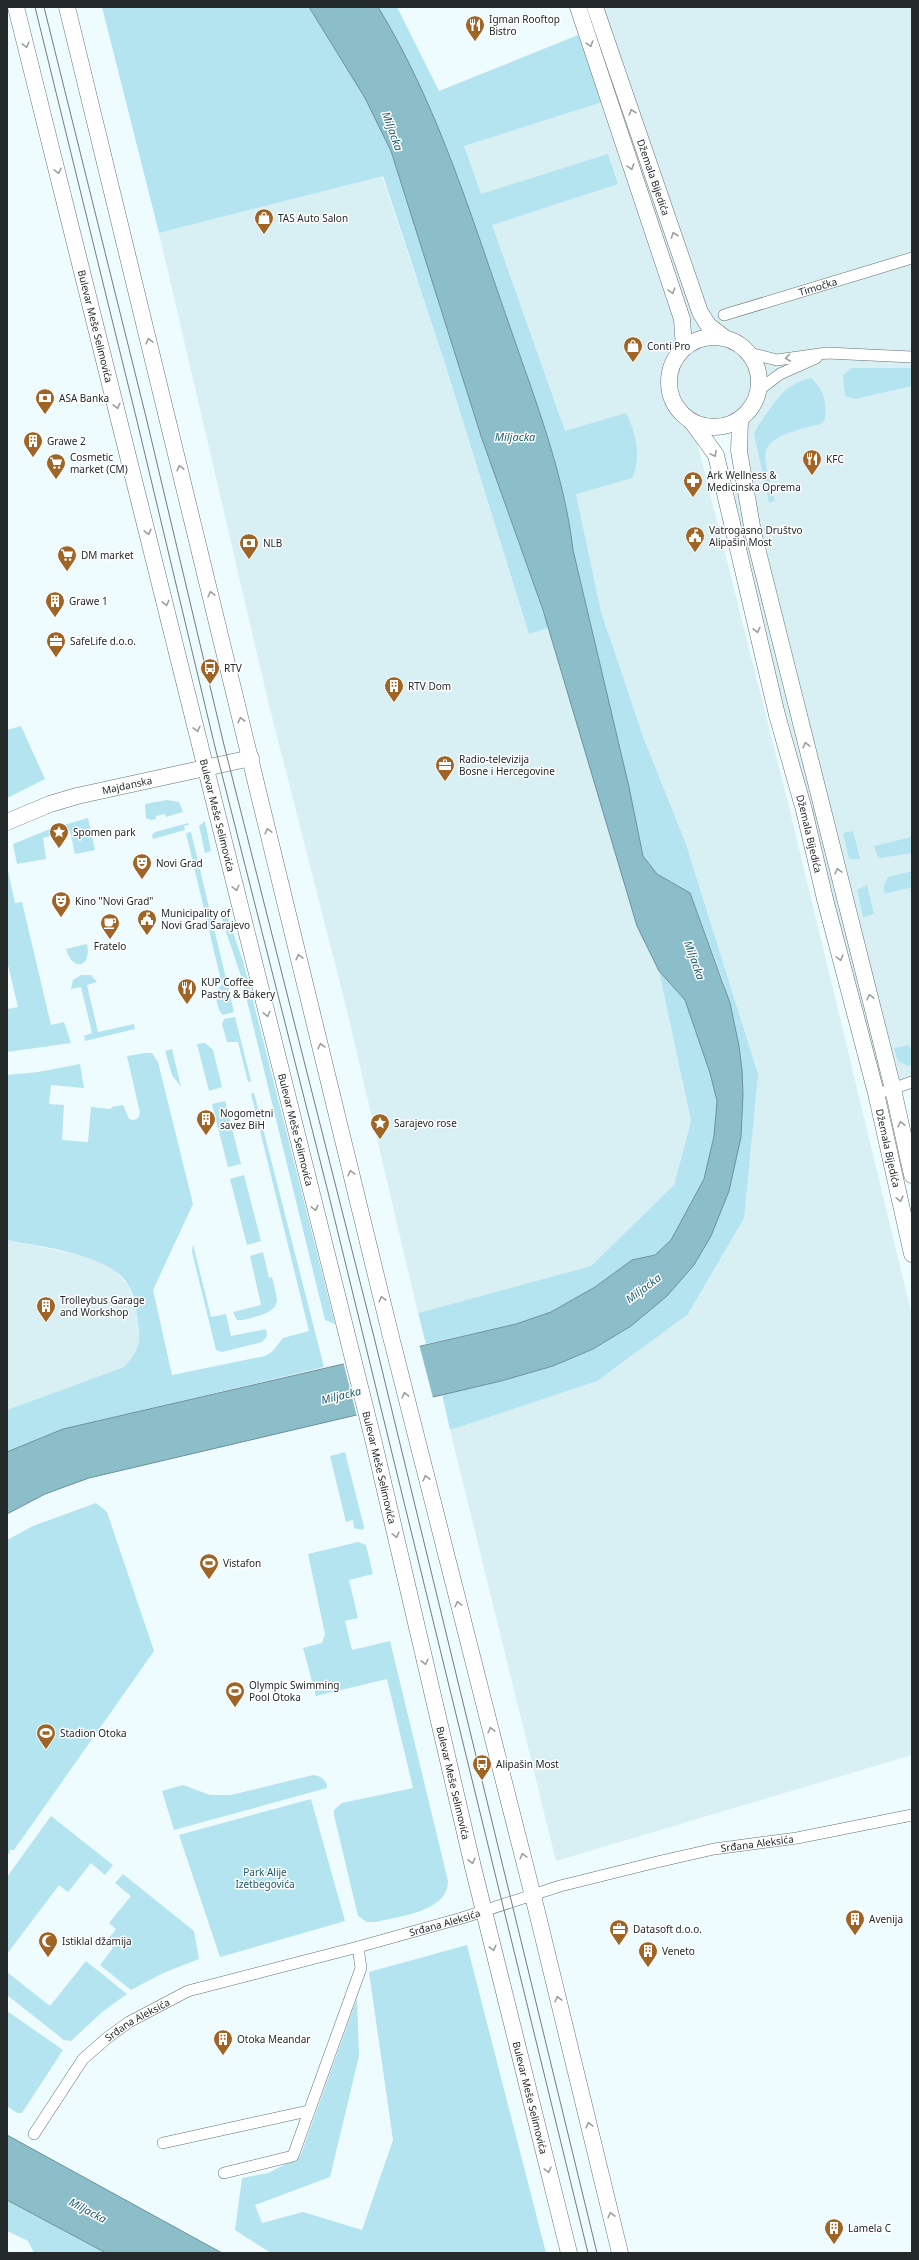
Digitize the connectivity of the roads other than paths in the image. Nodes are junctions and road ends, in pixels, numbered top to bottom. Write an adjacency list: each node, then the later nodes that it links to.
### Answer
1 (16, 7): 16 (main road, Bulevar Meše Selimovića, one-way to 16)
2 (67, 7): 15 (main road, one-way to 2)
3 (578, 7): 8 (main road, Džemala Bijedića, one-way to 8)
4 (595, 7): 7 (main road, Džemala Bijedića, one-way to 4)
5 (912, 258): 6 (street, Timočka)
6 (724, 315)
7 (725, 338): 8 (main road); 9 (main road, Džemala Bijedića)
8 (684, 348): 14 (main road, Džemala Bijedića)
9 (749, 353): 10 (street, one-way to 9); 12 (main road, Džemala Bijedića)
10 (827, 353): 11 (street); 12 (street)
11 (912, 357)
12 (759, 390): 13 (main road)
13 (740, 420): 14 (main road, Džemala Bijedića); 19 (main road, Džemala Bijedića, one-way to 13)
14 (692, 422): 20 (main road, Džemala Bijedića, one-way to 20)
15 (251, 758): 16 (main road, Majdanska); 24 (main road, one-way to 15)
16 (206, 768): 17 (main road, Majdanska); 25 (main road, Bulevar Meše Selimovića, one-way to 25)
17 (7, 822)
18 (912, 1082): 19 (street)
19 (893, 1089): 20 (street); 21 (main road, Džemala Bijedića, one-way to 19)
20 (876, 1093): 22 (main road, Džemala Bijedića, one-way to 22)
21 (912, 1176)
22 (912, 1254)
23 (912, 1815): 24 (street, Srđana Aleksića)
24 (532, 1894): 25 (street, Srđana Aleksića); 32 (main road, one-way to 24)
25 (484, 1910): 26 (street, Srđana Aleksića); 31 (main road, Bulevar Meše Selimovića, one-way to 31)
26 (358, 1947): 27 (street); 28 (street, Srđana Aleksića)
27 (308, 2111): 29 (street); 30 (street)
28 (34, 2134)
29 (163, 2142)
30 (224, 2173)
31 (569, 2253)
32 (620, 2253)

